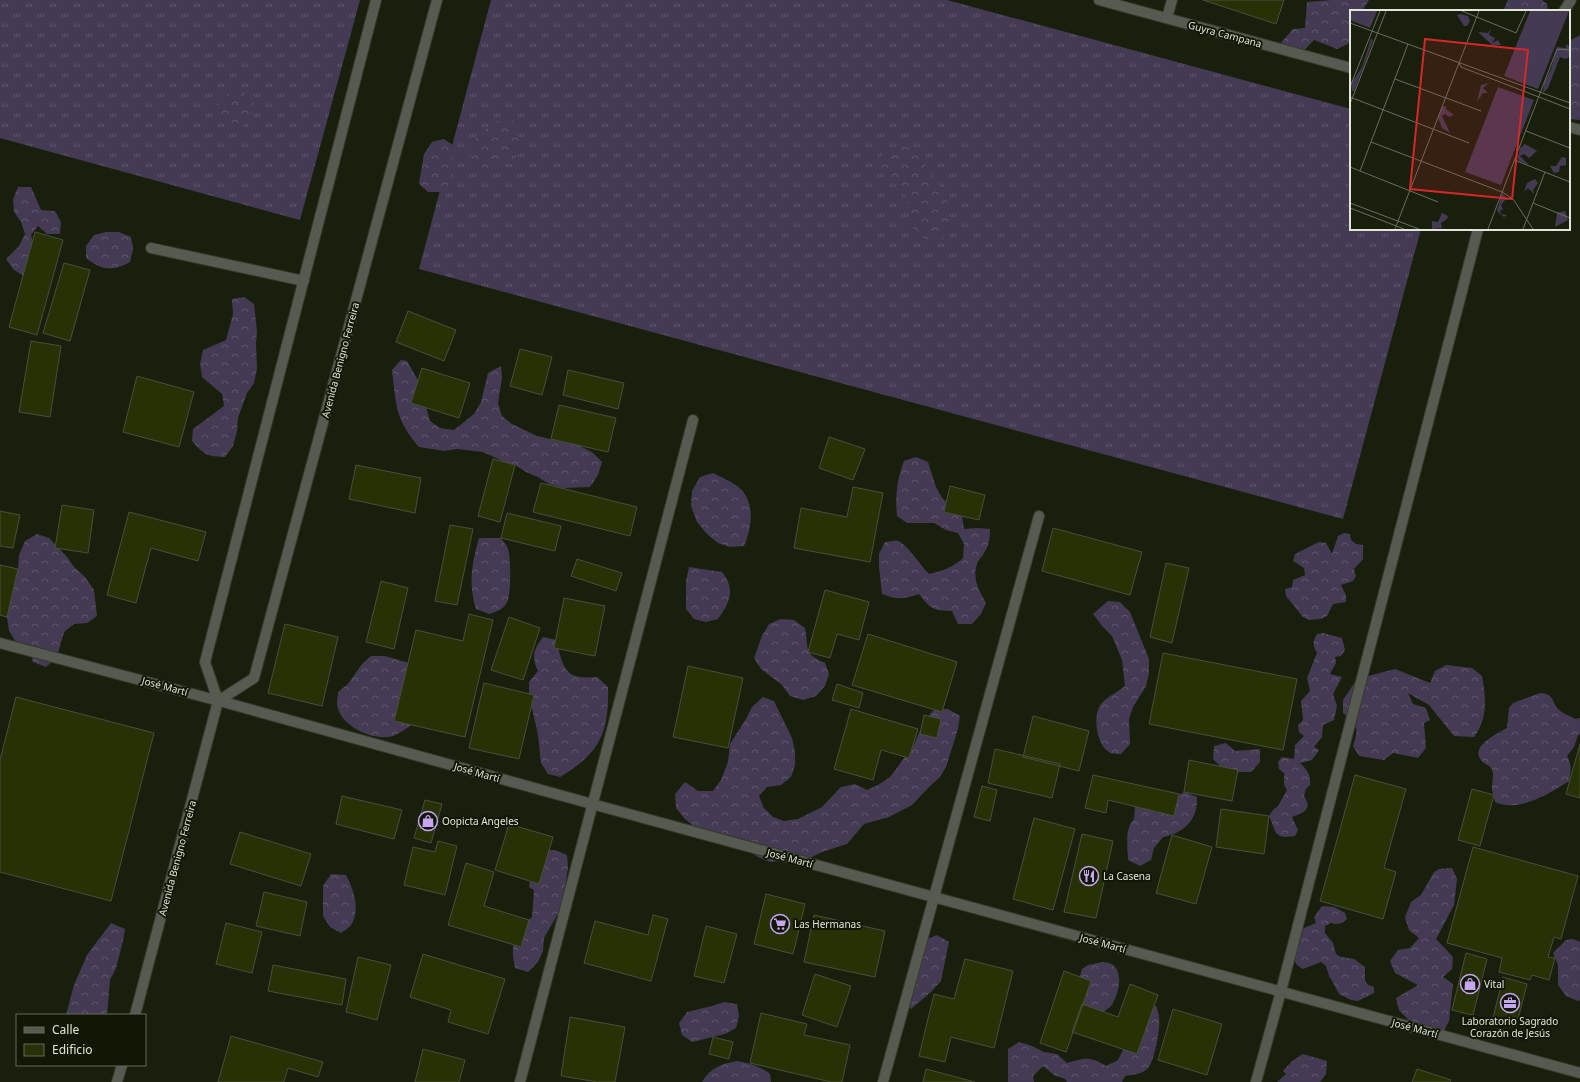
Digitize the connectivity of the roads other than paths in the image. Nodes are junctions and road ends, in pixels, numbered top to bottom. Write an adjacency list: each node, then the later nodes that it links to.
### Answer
1 (376, 0): 13 (street)
2 (437, 0): 17 (street, Avenida Benigno Ferreira)
3 (1099, 0): 7 (street, Guyra Campana)
4 (1172, 0): 7 (street)
5 (1571, 0): 6 (street)
6 (1565, 10)
7 (1166, 18): 8 (street, Guyra Campana)
8 (1350, 68)
9 (1570, 127): 10 (street)
10 (1580, 130)
11 (1478, 230): 20 (street)
12 (151, 248): 13 (street)
13 (304, 280): 17 (street)
14 (693, 420): 18 (street)
15 (1039, 516): 19 (street)
16 (0, 643): 17 (street, José Martí)
17 (218, 701): 18 (street, José Martí); 21 (street, Avenida Benigno Ferreira)
18 (592, 804): 19 (street, José Martí); 25 (street)
19 (934, 897): 20 (street, José Martí); 26 (street)
20 (1281, 991): 23 (street, José Martí); 27 (street)
21 (135, 1014)
22 (122, 1066): 24 (street)
23 (1580, 1072)
24 (117, 1082)
25 (520, 1082)
26 (884, 1082)
27 (1256, 1082)

